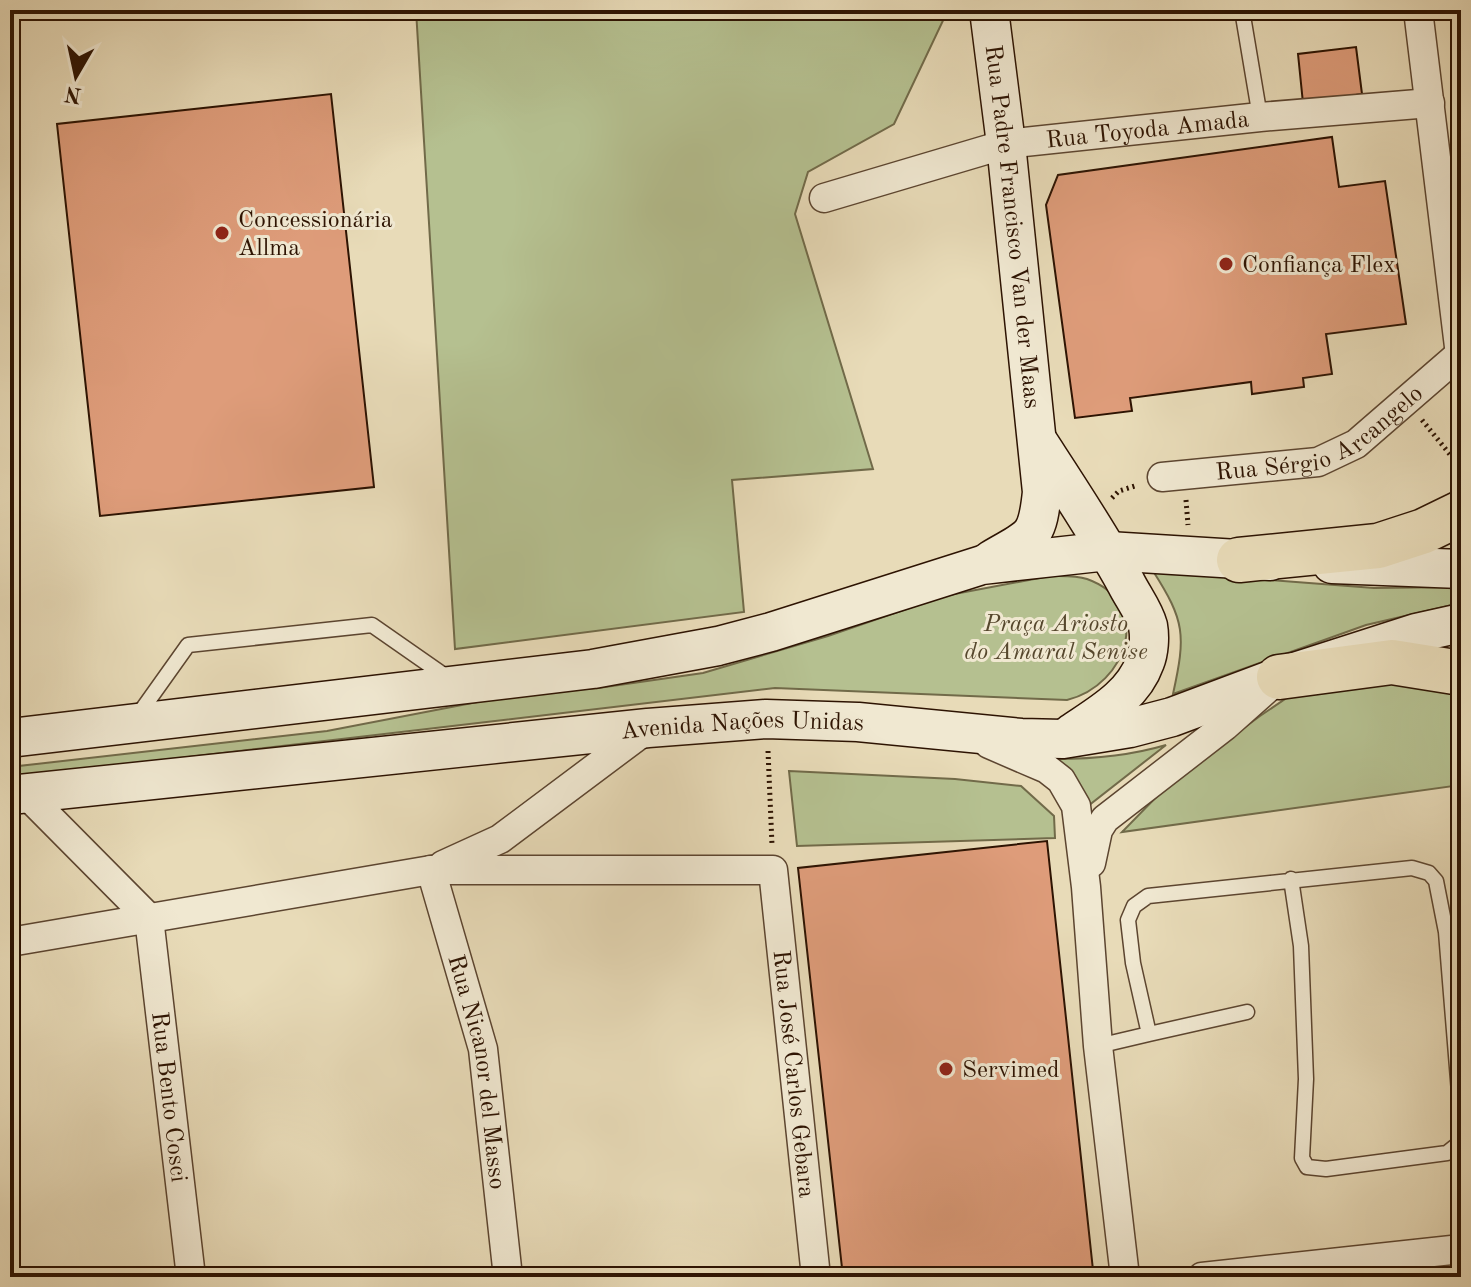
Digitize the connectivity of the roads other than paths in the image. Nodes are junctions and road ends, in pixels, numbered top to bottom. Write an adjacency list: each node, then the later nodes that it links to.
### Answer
1 (989, 10): 6 (main road, Rua Padre Francisco Van der Maas)
2 (1242, 10): 5 (lane)
3 (1418, 10): 4 (street)
4 (1430, 103): 5 (street, Rua Toyoda Amada); 8 (street)
5 (1260, 117): 6 (street, Rua Toyoda Amada)
6 (1006, 144): 7 (street, Rua Toyoda Amada); 9 (main road, Rua Padre Francisco Van der Maas)
7 (824, 198)
8 (1460, 354): 10 (street, Rua Sérgio Arcangelo)
9 (1038, 442): 12 (main road); 14 (main road, Rua Padre Francisco Van der Maas)
10 (1173, 476)
11 (1461, 513): 13 (highway)
12 (1108, 551): 13 (main road); 14 (main road); 26 (main road)
13 (1239, 560): 15 (main road)
14 (982, 565): 19 (main road)
15 (1461, 569)
16 (1461, 623): 18 (main road, Avenida Nações Unidas)
17 (1461, 673): 18 (highway)
18 (1279, 677): 26 (main road, Avenida Nações Unidas); 30 (street)
19 (459, 685): 20 (main road); 20 (lane)
20 (131, 724): 24 (main road)
21 (10, 728): 24 (street)
22 (648, 728): 23 (main road, Avenida Nações Unidas); 27 (main road, Avenida Nações Unidas); 28 (street)
23 (959, 732): 26 (main road, Avenida Nações Unidas); 30 (street)
24 (58, 733): 25 (main road)
25 (10, 738)
26 (1063, 739)
27 (17, 794): 31 (street)
28 (431, 870): 31 (street); 40 (street, Rua Nicanor del Masso); 41 (street, Rua José Carlos Gebara)
29 (1291, 879): 34 (lane); 36 (lane); 37 (lane)
30 (1086, 887): 35 (street)
31 (149, 918): 32 (street); 39 (street, Rua Bento Cosci)
32 (10, 942)
33 (1247, 1012): 34 (lane)
34 (1149, 1034): 35 (lane)
35 (1098, 1046): 42 (street)
36 (1461, 1117)
37 (1461, 1136)
38 (1461, 1249): 43 (street)
39 (191, 1277)
40 (508, 1277)
41 (816, 1277)
42 (1125, 1277)
43 (1202, 1277)

